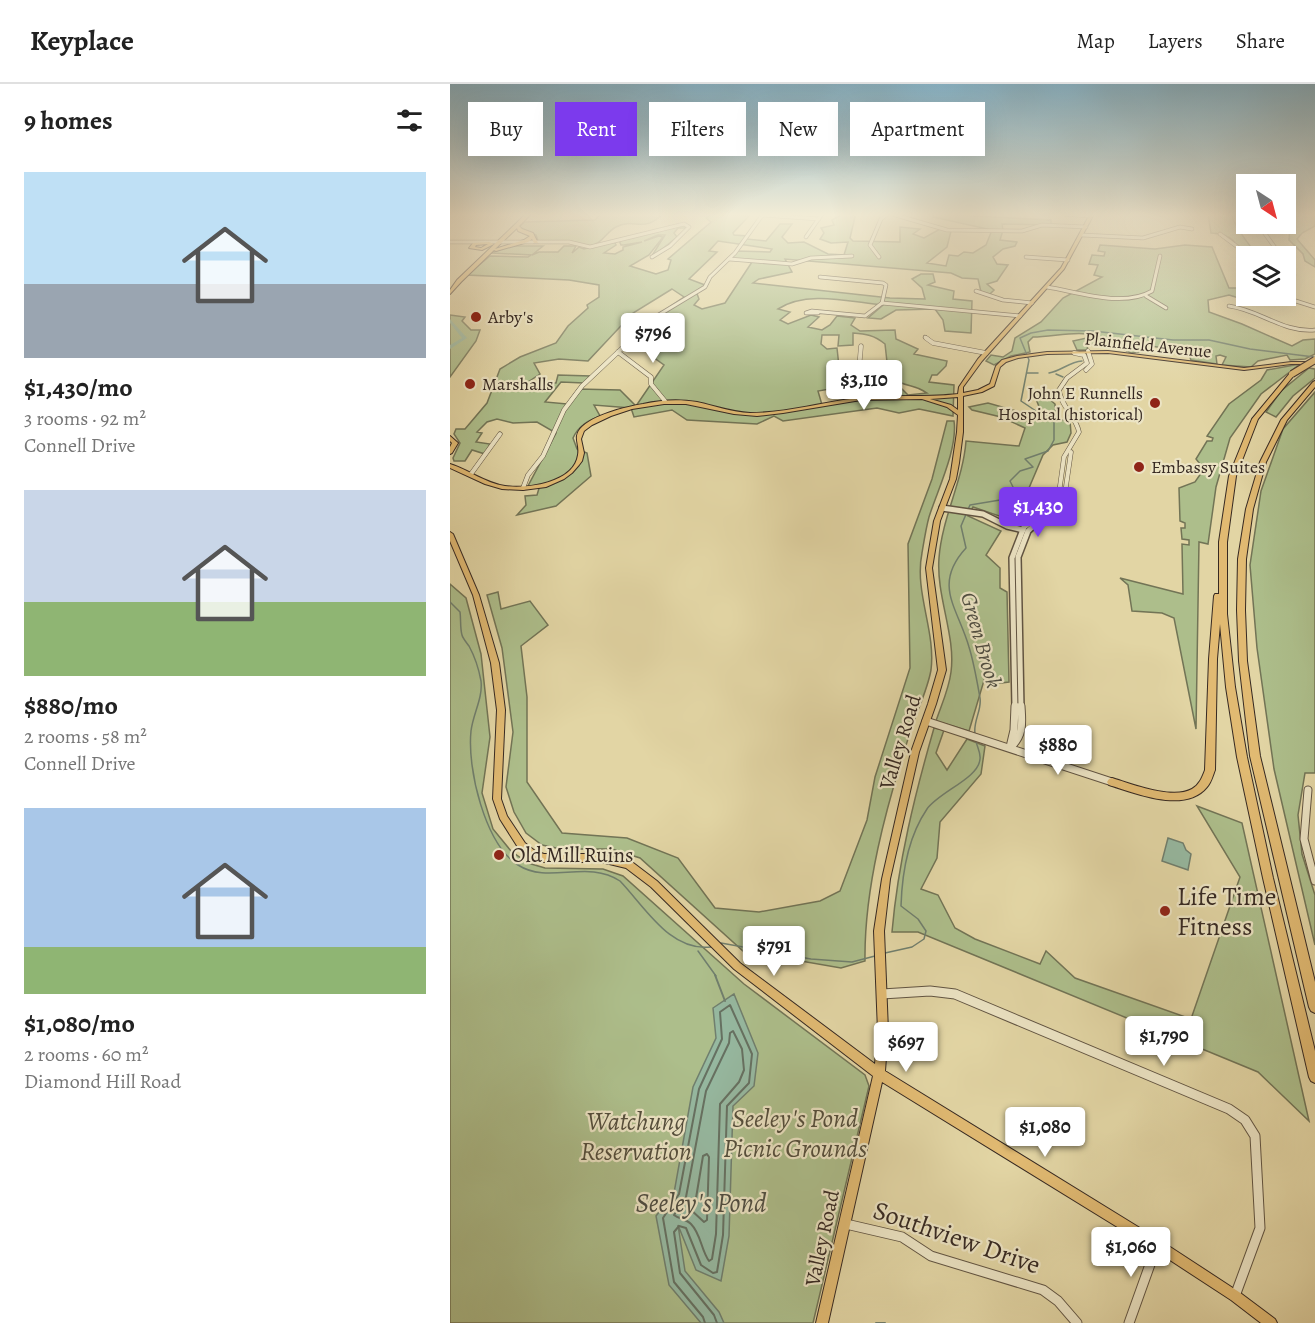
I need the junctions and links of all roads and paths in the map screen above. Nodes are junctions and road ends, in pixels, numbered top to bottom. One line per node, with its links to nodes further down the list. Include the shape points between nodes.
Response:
1 (465, 272): 7 (highway)
2 (471, 272): 10 (highway)
3 (716, 272): 24 (street, via 705,287 652,319)
4 (1059, 272): 8 (main road, Valley Road)
5 (1156, 272): 11 (street, via 1152,291)
6 (820, 277): 13 (street, via 883,283 886,285)
7 (450, 287)
8 (1047, 287): 11 (street, via 1125,298); 14 (main road, Valley Road)
9 (976, 291): 14 (street, via 1003,300)
10 (450, 293)
11 (1146, 296): 17 (street)
12 (1296, 301): 16 (street)
13 (882, 303): 18 (street, via 864,317); 19 (street)
14 (1032, 303): 19 (main road, Valley Road)
15 (1229, 306): 20 (street, via 1248,310 1285,328)
16 (1315, 307)
17 (1166, 308)
18 (818, 313)
19 (1020, 316): 26 (main road, Valley Road)
20 (1315, 330)
21 (925, 337): 26 (street, via 933,343)
22 (861, 346): 33 (street, via 858,380)
23 (1088, 351): 25 (main road, Plainfield Avenue); 27 (main road, Plainfield Avenue, via 1240,369); 40 (street, via 1092,364 1067,382 1064,390 1066,403 1084,430)
24 (618, 352): 34 (street, via 651,377 651,384); 43 (street, via 570,401)
25 (1068, 352): 30 (main road, Plainfield Avenue, via 1027,355 1000,364 994,383); 40 (street, via 1084,355 1088,361 1059,390 1061,402 1079,428 1067,450)
26 (986, 353): 29 (main road, Valley Road)
27 (1315, 361): 47 (highway, bridge, via 1277,387 1261,406 1241,445 1228,503)
28 (1315, 383): 54 (highway, via 1278,428 1262,466 1245,538 1242,603 1246,687 1255,756)
29 (963, 384): 30 (main road); 31 (main road, Valley Road)
30 (986, 389): 31 (main road)
31 (961, 395): 32 (main road); 35 (main road, Valley Road)
32 (914, 396): 33 (main road); 35 (main road, via 949,406)
33 (864, 399): 34 (main road, via 744,416 687,402)
34 (665, 401): 43 (main road, via 634,407 588,424 579,436 582,456 572,470 552,483)
35 (961, 415): 44 (main road, Valley Road, via 953,478)
36 (500, 434): 42 (street)
37 (451, 440): 38 (main road, via 455,444)
38 (450, 452)
39 (450, 461): 41 (main road)
40 (1066, 461): 45 (street, via 1057,506); 49 (street, via 1063,503 1031,528 1018,557 1022,730)
41 (454, 468): 42 (main road)
42 (471, 474): 43 (main road, via 496,485)
43 (523, 488)
44 (942, 508): 45 (street, via 987,515); 48 (main road, Valley Road, via 929,568 942,670)
45 (1023, 530): 49 (street, via 1012,558 1015,714)
46 (450, 534): 55 (main road, via 476,595 495,663 501,710 497,799 511,832 522,846 538,856 601,858 629,865 654,884 748,975)
47 (1222, 586): 50 (highway, via 1214,634 1210,770 1206,783 1195,792 1172,797); 56 (highway, via 1228,673 1240,753)
48 (926, 721): 49 (street); 53 (main road, Valley Road, via 915,752 886,879 879,947)
49 (1011, 747): 50 (street)
50 (1112, 782)
51 (1308, 790): 52 (street, via 1304,839)
52 (1315, 881)
53 (882, 994): 55 (main road, Valley Road); 59 (street, via 955,994 1243,1117 1255,1136 1260,1228)
54 (1315, 1007)
55 (879, 1074): 57 (main road, Valley Road); 58 (main road)
56 (1315, 1077)
57 (846, 1224): 60 (main road, Valley Road); 61 (street, Southview Drive, via 902,1237 932,1256 1043,1290)
58 (1157, 1245): 59 (main road); 62 (street)
59 (1235, 1296): 63 (main road)
60 (822, 1323)
61 (1077, 1323)
62 (1130, 1323)
63 (1271, 1323)

